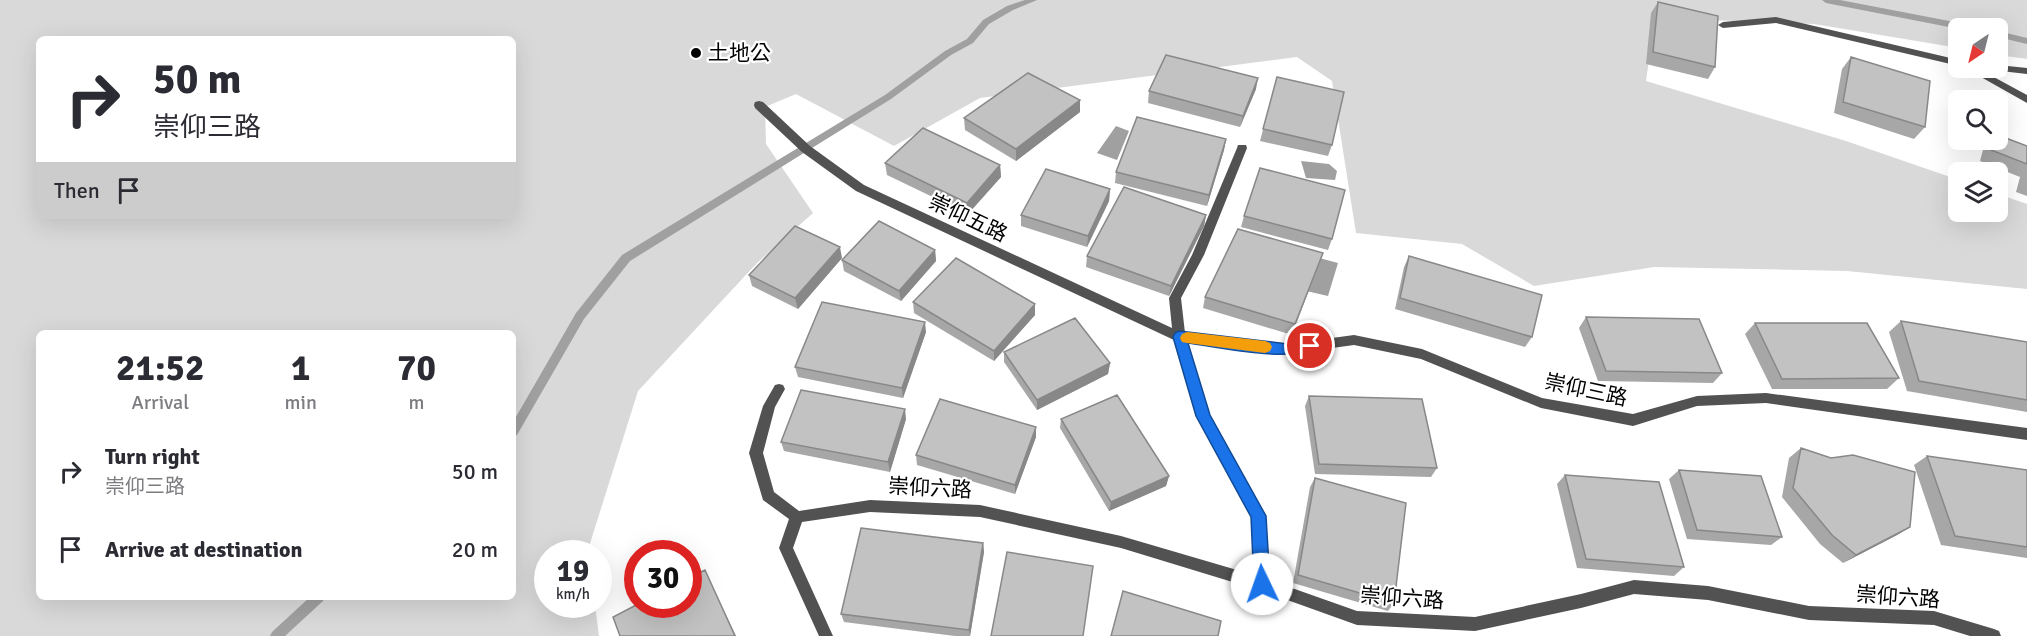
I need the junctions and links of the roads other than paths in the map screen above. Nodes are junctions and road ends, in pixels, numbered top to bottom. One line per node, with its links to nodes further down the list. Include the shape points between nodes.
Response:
1 (1723, 25): 2 (street, via 1776,20)
2 (1948, 60)
3 (2008, 69): 4 (street)
4 (2027, 71)
5 (1988, 78): 6 (street)
6 (2027, 99)
7 (759, 105): 9 (street, 崇仰五路, via 806,149 860,188)
8 (1242, 148): 9 (street, via 1198,255 1175,298)
9 (1179, 337): 11 (street, 崇仰三路, via 1288,350 1354,340 1422,354 1541,403 1633,420 1697,401 1767,398); 13 (street, via 1203,416 1258,516)
10 (779, 389): 12 (street, via 769,406 756,453 768,496)
11 (2027, 434)
12 (797, 517): 13 (street, 崇仰六路, via 870,506 980,511 1121,542); 14 (street, via 786,548)
13 (1262, 584): 15 (street, 崇仰六路, via 1357,618 1475,624 1634,586 1708,593 1809,613 1934,618)
14 (826, 636)
15 (1994, 636)

